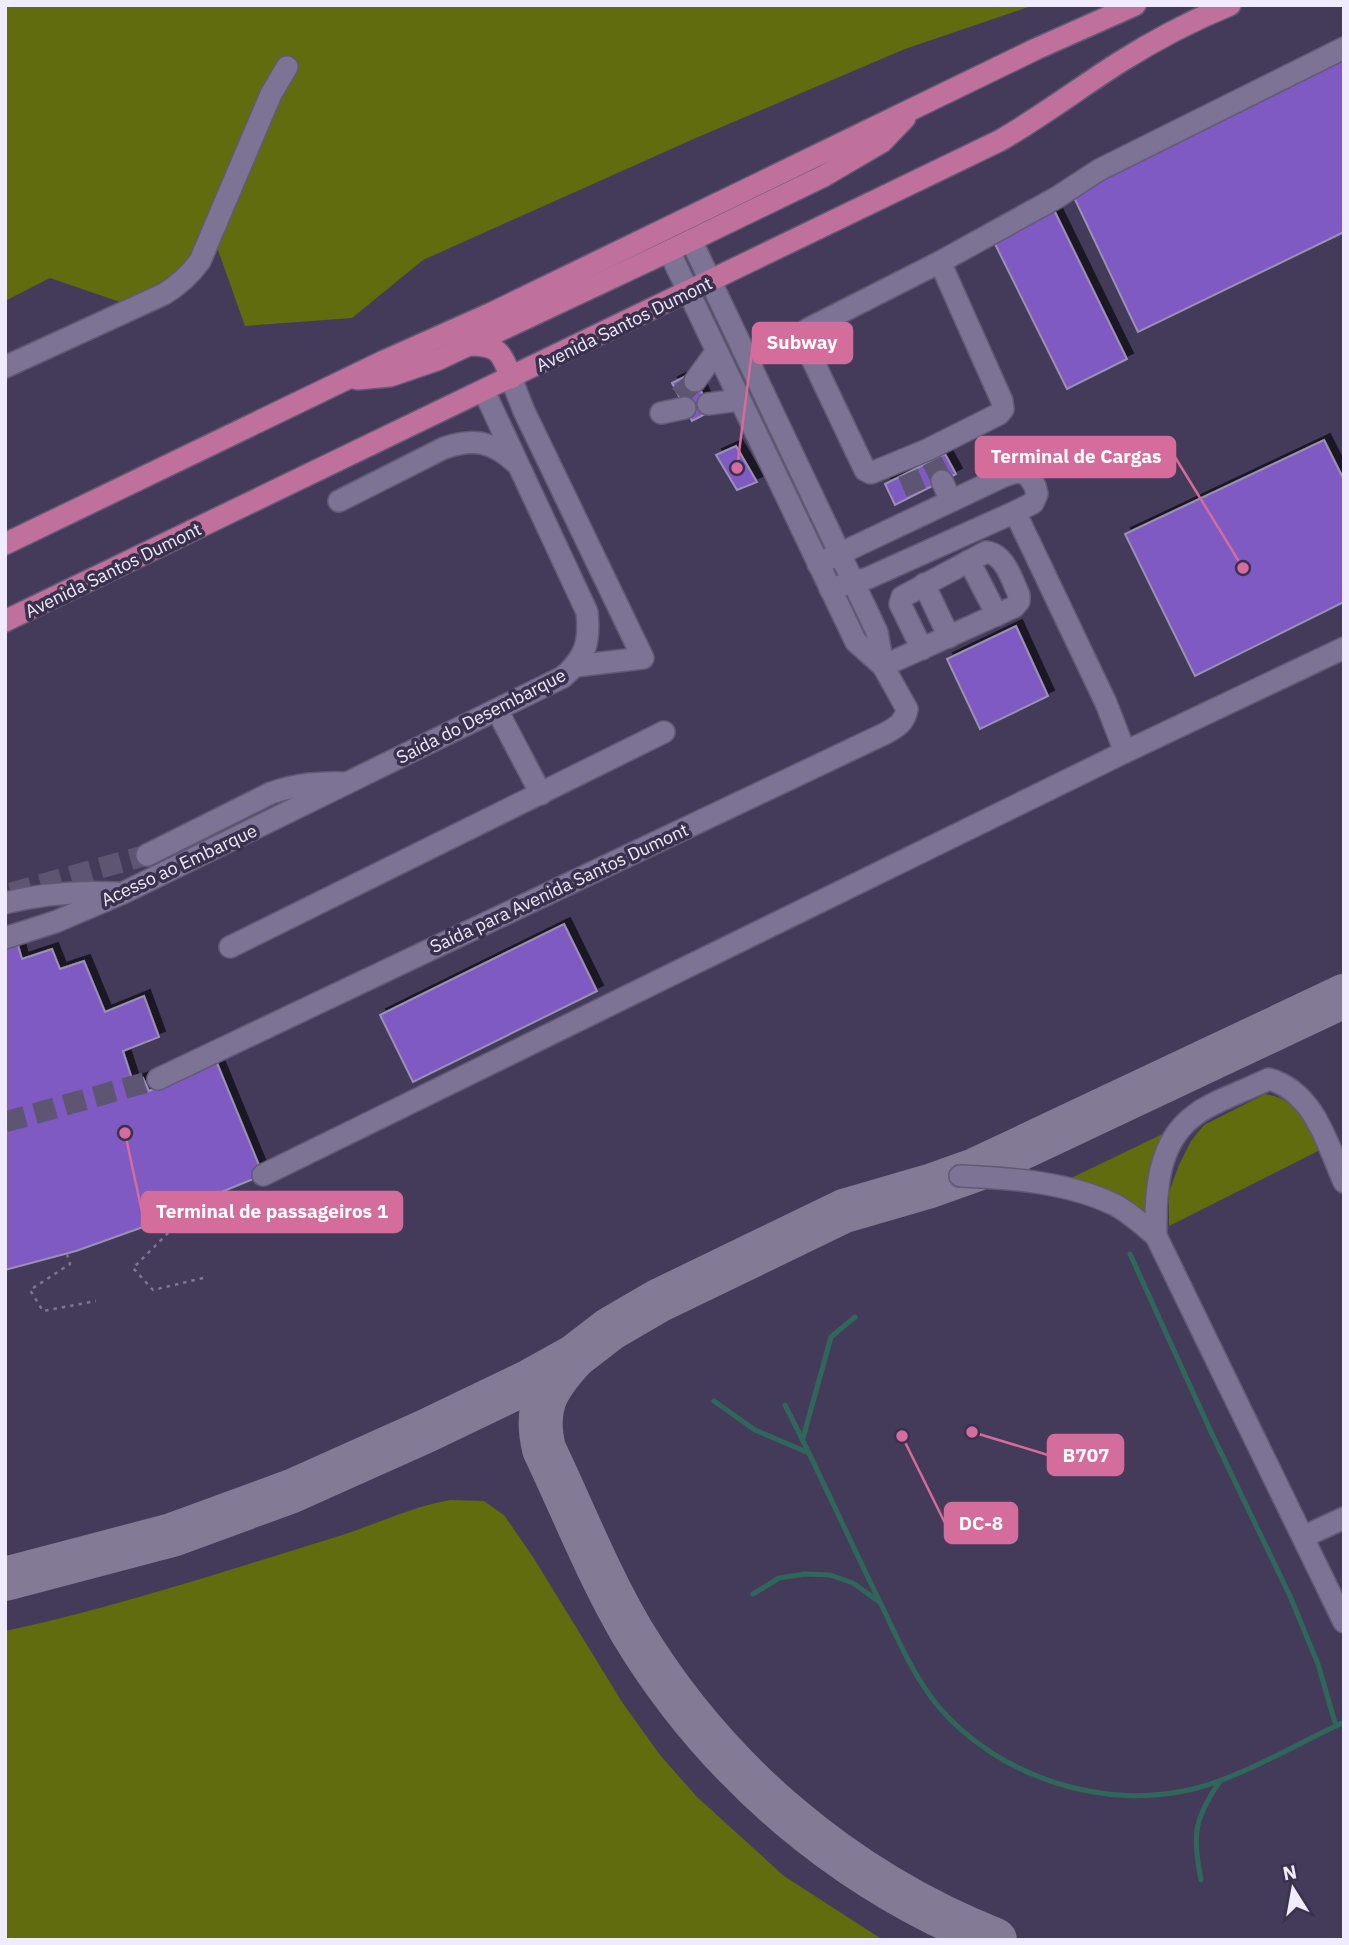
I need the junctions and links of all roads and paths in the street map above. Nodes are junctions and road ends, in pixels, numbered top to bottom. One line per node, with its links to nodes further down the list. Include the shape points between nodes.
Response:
1 (1135, 5): 5 (main road)
2 (1230, 5): 10 (main road, Avenida Santos Dumont, via 1123,60 999,141)
3 (1344, 48): 9 (street, via 1099,170)
4 (287, 67): 14 (street, via 190,275 164,294)
5 (916, 107): 6 (main road, via 882,142 856,158); 8 (main road)
6 (691, 240): 7 (main road); 10 (street)
7 (669, 251): 8 (main road); 11 (street)
8 (640, 252): 12 (main road); 16 (main road)
9 (940, 262): 9 (street, via 804,335 804,344 864,470 871,473 905,467 930,455 1003,409)
10 (710, 282): 11 (main road, Avenida Santos Dumont); 27 (street)
11 (688, 293): 13 (street); 15 (main road, Avenida Santos Dumont)
12 (468, 345): 15 (main road, via 496,349); 16 (main road, via 390,376)
13 (716, 352): 17 (street); 19 (street)
14 (5, 367)
15 (510, 378): 18 (main road, Avenida Santos Dumont); 38 (street, via 643,658)
16 (347, 380): 26 (main road)
17 (695, 381)
18 (484, 391): 21 (street, Saída do Desembarque); 34 (main road, Avenida Santos Dumont)
19 (739, 400): 20 (street); 29 (street)
20 (708, 404)
21 (517, 465): 23 (street, via 501,449 459,443); 38 (street, Saída do Desembarque, via 587,612 589,634)
22 (942, 481): 24 (street)
23 (339, 501)
24 (951, 501): 25 (street, via 1004,476 1027,474 1037,494 1033,503); 27 (street, via 921,503)
25 (1015, 513): 30 (street); 42 (street)
26 (5, 544)
27 (839, 554): 29 (street); 30 (street)
28 (969, 561): 31 (street); 33 (street); 33 (street, via 986,552 1001,559 1019,601)
29 (818, 565): 32 (street)
30 (855, 583): 32 (street); 39 (street, via 877,632)
31 (925, 584): 35 (street); 37 (street, via 902,597 900,604)
32 (830, 589): 39 (street, via 856,642)
33 (997, 615): 35 (street)
34 (5, 621)
35 (949, 637): 37 (street)
36 (1344, 648): 42 (street)
37 (922, 649): 39 (street)
38 (576, 666): 40 (street, Saída do Desembarque)
39 (883, 666): 50 (street, Saída para Avenida Santos Dumont, via 907,709 902,722 886,733)
40 (497, 710): 43 (street, Saída do Desembarque); 44 (street)
41 (664, 732): 44 (street)
42 (1125, 751): 53 (street)
43 (349, 783): 45 (street, Saída do Desembarque, via 312,782 281,789); 46 (street, Acesso ao Embarque)
44 (541, 794): 49 (street)
45 (147, 855)
46 (123, 893): 47 (street, via 46,893); 48 (street, Acesso ao Embarque)
47 (5, 903)
48 (5, 938)
49 (230, 947)
50 (158, 1079)
51 (960, 1175): 56 (street, via 1044,1184 1094,1197 1114,1204)
52 (1344, 1182): 56 (street, via 1316,1119 1298,1093 1269,1079 1195,1114 1178,1131 1157,1181)
53 (262, 1183): 55 (path, via 272,1219)
54 (166, 1219): 58 (path, via 172,1229 133,1268 153,1290)
55 (322, 1219)
56 (1156, 1236): 61 (street)
57 (67, 1254): 59 (path, via 70,1264 30,1290 43,1311)
58 (207, 1277)
59 (96, 1301)
60 (1344, 1518): 61 (street)
61 (1303, 1537): 62 (street)
62 (1344, 1622)

